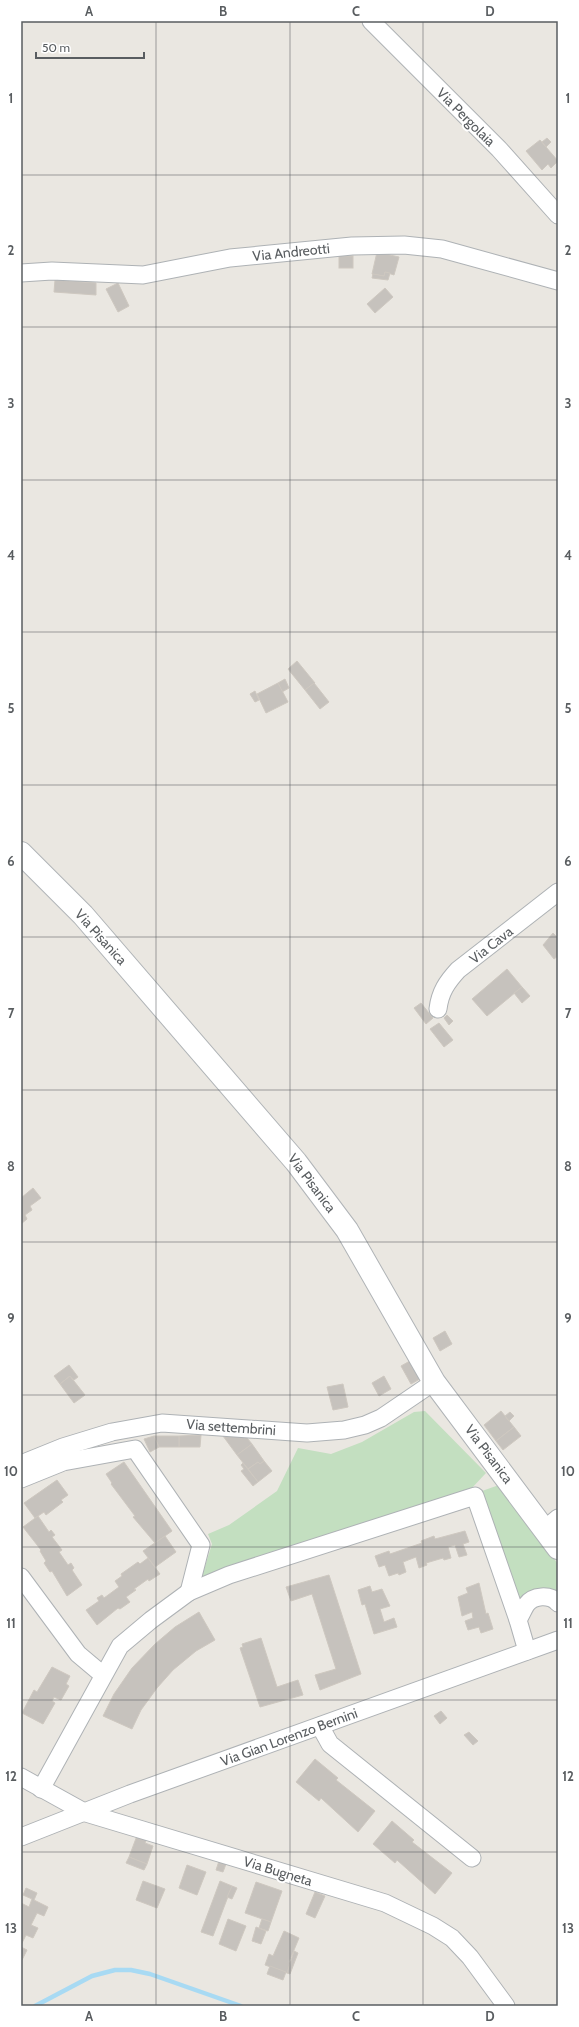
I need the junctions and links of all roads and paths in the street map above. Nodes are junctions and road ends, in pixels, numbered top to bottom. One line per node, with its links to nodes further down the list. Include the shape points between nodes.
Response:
1 (371, 21): 2 (street, Via Pergolaia, via 499,149)
2 (558, 216)
3 (21, 273): 4 (street, Via Andreotti, via 52,271 143,275 230,258 352,246 404,245 442,249)
4 (558, 282)
5 (21, 853): 8 (street, Via Pisanica, via 83,916 296,1162 347,1230)
6 (558, 892): 7 (street, Via Cava, via 458,970 446,984)
7 (438, 1009)
8 (434, 1382): 9 (street, Via settembrini, via 381,1418 344,1430 307,1433 162,1423 112,1432 63,1447); 11 (street, Via Pisanica)
9 (21, 1464)
10 (21, 1480): 14 (street, via 63,1462 134,1449 201,1546)
11 (552, 1523): 12 (street, Via Pisanica)
12 (558, 1548)
13 (21, 1577): 19 (street, via 78,1654)
14 (189, 1592): 16 (street, via 229,1575 475,1496); 19 (street, via 120,1646)
15 (558, 1603): 16 (street, via 549,1596 532,1600 526,1604)
16 (518, 1620): 18 (street)
17 (558, 1640): 18 (street, Via Gian Lorenzo Bernini)
18 (527, 1651): 20 (street, Via Gian Lorenzo Bernini)
19 (103, 1675): 22 (street)
20 (320, 1726): 23 (street, Via Gian Lorenzo Bernini, via 130,1794); 25 (street, via 330,1744)
21 (21, 1777): 22 (street, Via Bugneta)
22 (41, 1789): 23 (street, Via Bugneta)
23 (86, 1813): 24 (street, Via Gian Lorenzo Bernini); 26 (street, Via Bugneta, via 385,1903 452,1938 470,1956)
24 (21, 1837)
25 (472, 1858)
26 (506, 2006)

